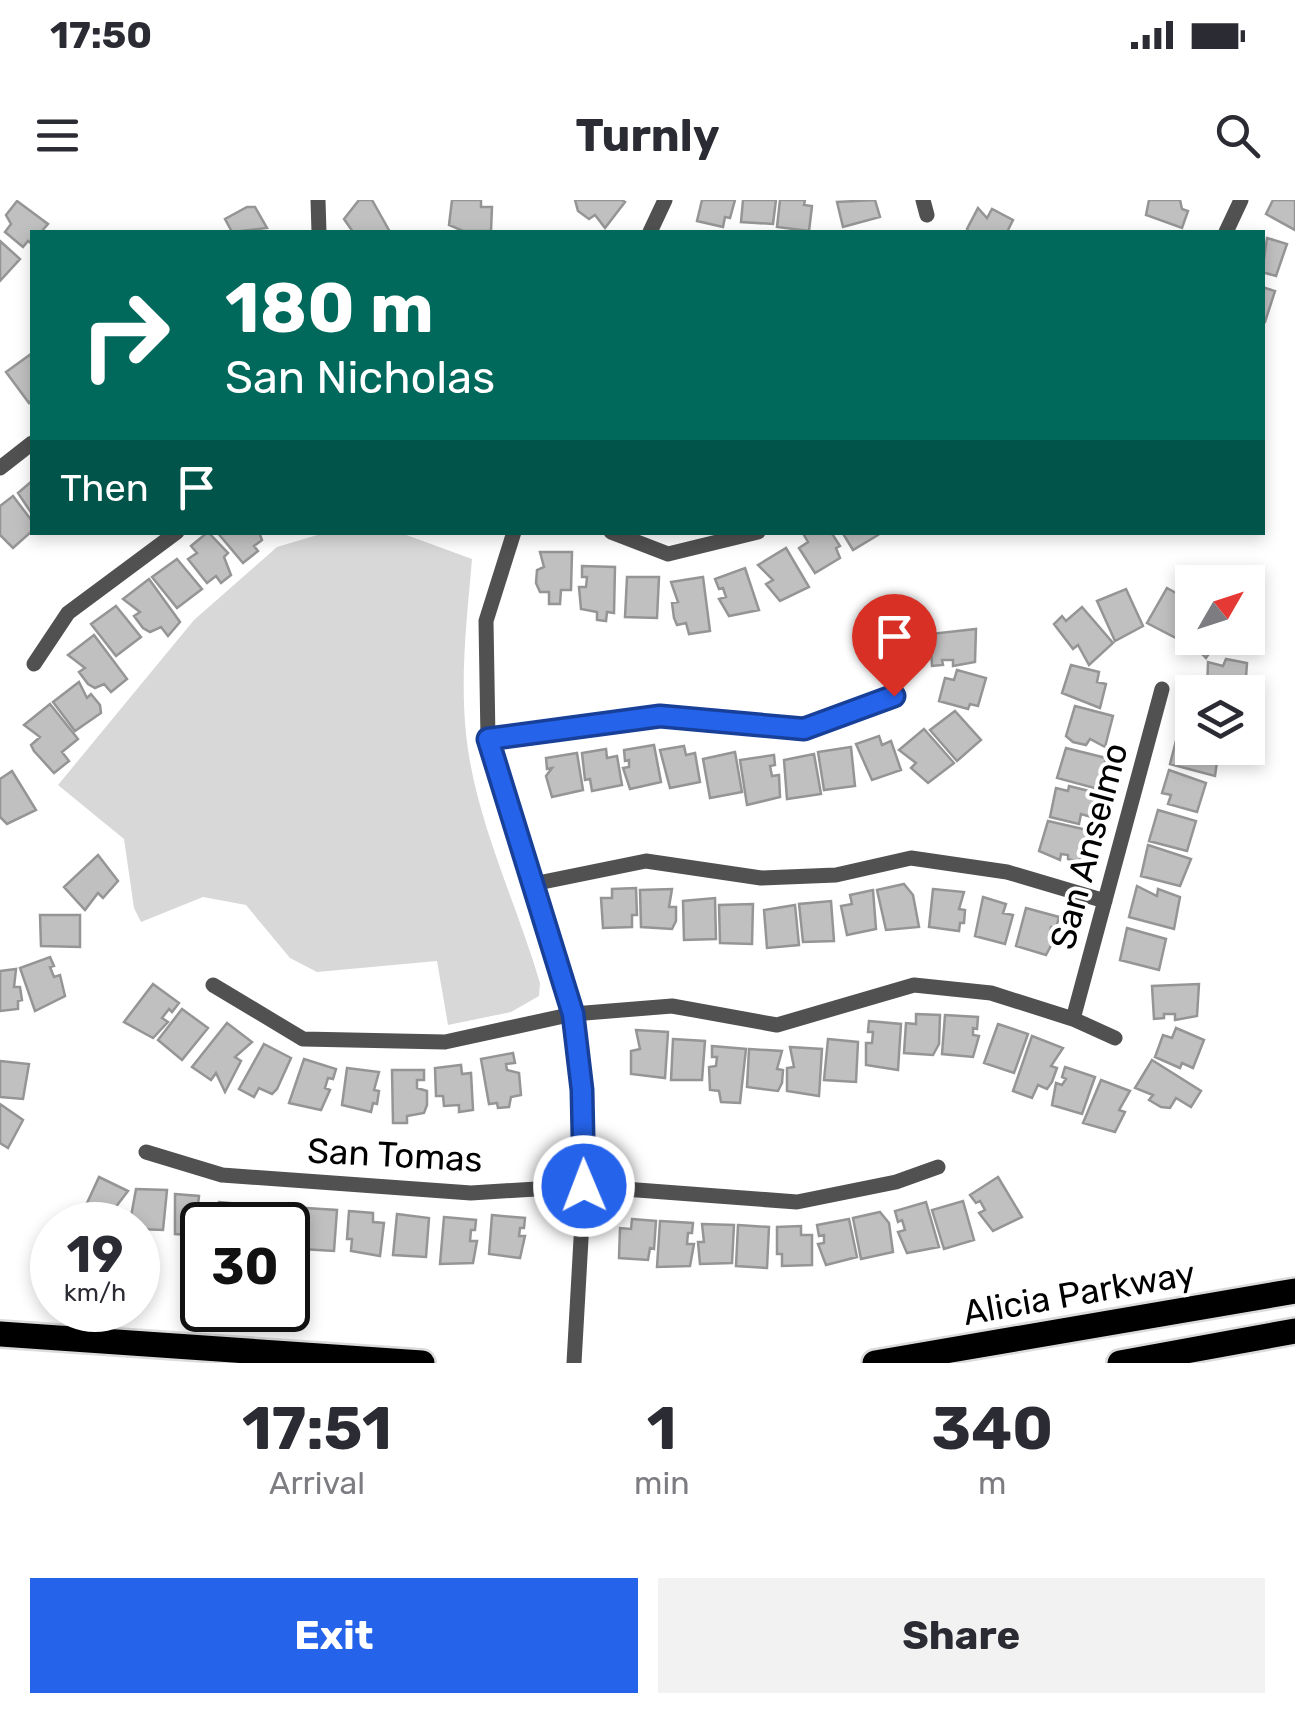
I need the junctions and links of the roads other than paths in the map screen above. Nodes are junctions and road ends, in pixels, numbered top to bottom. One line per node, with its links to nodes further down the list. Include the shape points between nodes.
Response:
1 (318, 200): 4 (street)
2 (665, 200): 5 (street)
3 (1241, 200): 6 (street)
4 (319, 230)
5 (651, 230)
6 (1227, 230)
7 (30, 445): 8 (street)
8 (0, 468)
9 (172, 535): 13 (street, via 68,613)
10 (513, 535): 16 (street, via 486,621)
11 (619, 535): 12 (street, via 668,554)
12 (746, 535)
13 (34, 664)
14 (1162, 689): 18 (street, San Anselmo)
15 (894, 696): 16 (street, via 804,729 660,716)
16 (488, 739): 17 (street)
17 (533, 884): 18 (street, via 646,861 761,878 836,875 911,858 1006,872); 20 (street)
18 (1106, 900): 21 (street, San Anselmo)
19 (214, 985): 20 (street, via 303,1039 445,1042)
20 (573, 1014): 21 (street, via 672,1006 777,1025 914,985 991,993); 25 (street)
21 (1072, 1019): 22 (street)
22 (1116, 1038)
23 (146, 1152): 25 (street, San Tomas, via 242,1176 471,1192)
24 (938, 1167): 25 (street, San Tomas, via 797,1202)
25 (584, 1186): 30 (street)
26 (1295, 1292): 31 (main road, Alicia Parkway)
27 (1295, 1332): 32 (main road)
28 (0, 1334): 29 (main road)
29 (422, 1363)
30 (574, 1363)
31 (875, 1363)
32 (1120, 1363)

